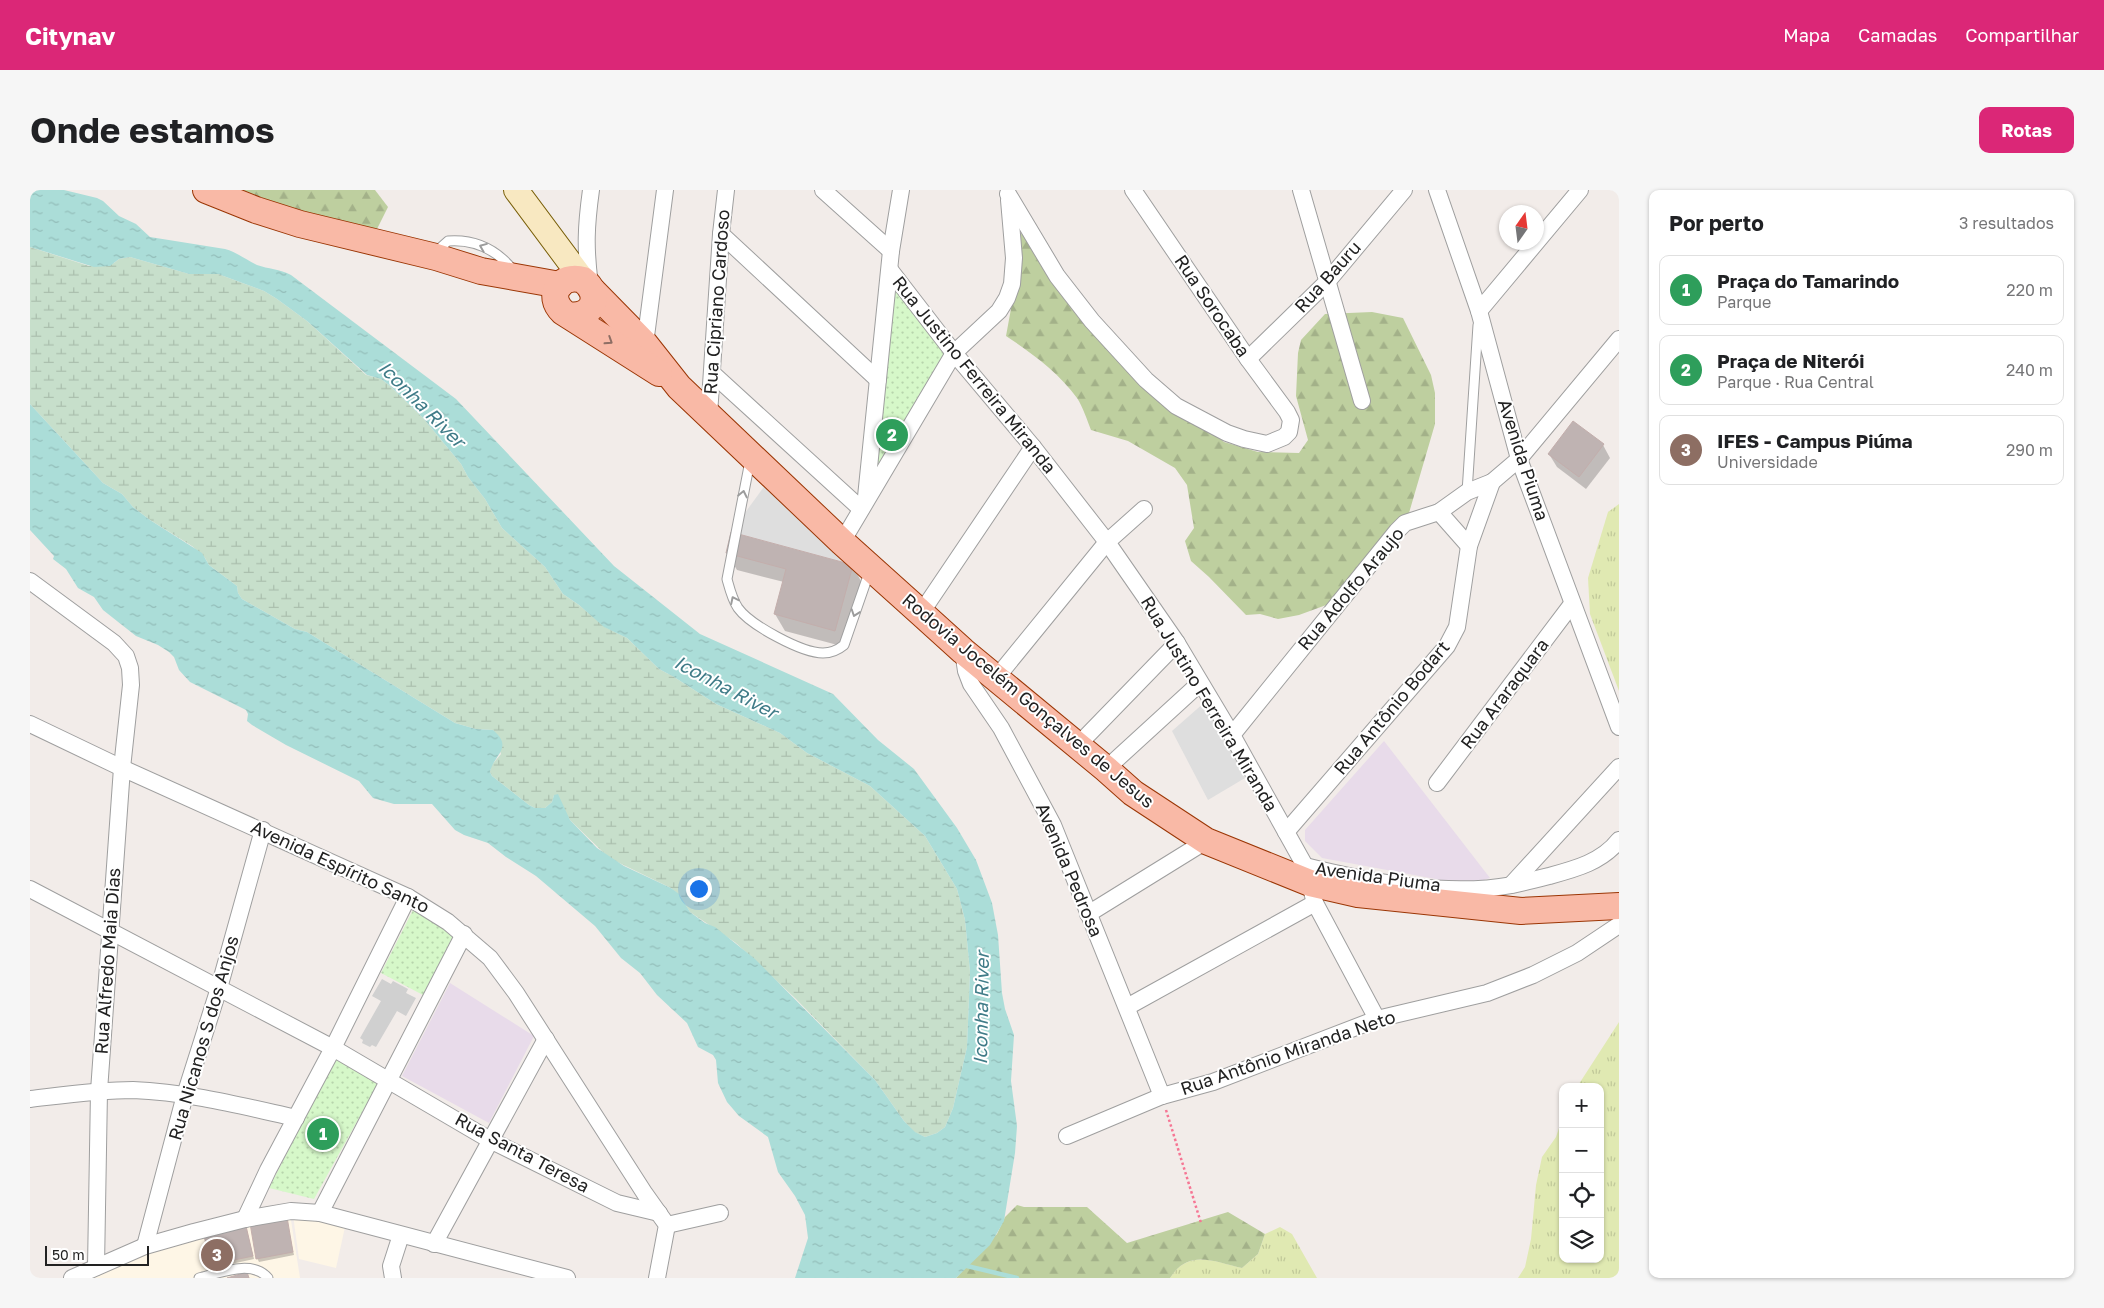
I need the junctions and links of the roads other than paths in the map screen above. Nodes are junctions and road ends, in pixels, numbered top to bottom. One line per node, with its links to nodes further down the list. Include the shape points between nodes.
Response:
1 (206, 190): 16 (main road, Rodovia Jocelém Gonçalves de Jesus, via 300,224)
2 (516, 190): 21 (main road, via 556,244)
3 (591, 190): 21 (street, via 586,253)
4 (665, 190): 25 (street)
5 (726, 190): 14 (street, Rua Cipriano Cardoso)
6 (823, 190): 15 (street)
7 (900, 190): 15 (street)
8 (1133, 190): 27 (street, Rua Sorocaba)
9 (1301, 190): 20 (street)
10 (1404, 190): 20 (street, Rua Bauru)
11 (1437, 190): 22 (street, Avenida Piuma)
12 (1580, 190): 22 (street)
13 (1008, 192): 26 (street, via 1014,258 1012,284 999,311); 27 (street, Rua Sorocaba, via 1057,276 1092,321 1146,380 1176,406 1227,433 1267,444 1284,437 1291,420)
14 (721, 234): 28 (street, Rua Cipriano Cardoso); 29 (street)
15 (892, 251): 17 (street)
16 (436, 257): 18 (main road, Rodovia Jocelém Gonçalves de Jesus); 19 (lane, one-way to 16, via 493,251 472,242 448,241)
17 (890, 270): 26 (street, Rua Justino Ferreira Miranda); 29 (street)
18 (481, 271): 19 (main road, Rodovia Jocelém Gonçalves de Jesus); 23 (main road, Rodovia Jocelém Gonçalves de Jesus)
19 (520, 278): 21 (main road, Rodovia Jocelém Gonçalves de Jesus)
20 (1327, 282): 27 (street, Rua Bauru); 31 (street)
21 (578, 284): 23 (main road, via 555,297); 23 (main road, via 594,302 581,315); 25 (main road, Rodovia Jocelém Gonçalves de Jesus)
22 (1479, 311): 35 (street, Avenida Piuma); 37 (lane)
23 (565, 314): 30 (main road, Rodovia Jocelém Gonçalves de Jesus, one-way to 30)
24 (1619, 339): 35 (street, Rua Adolfo Araujo)
25 (645, 344): 30 (main road, Rodovia Jocelém Gonçalves de Jesus)
26 (954, 353): 33 (street, Rua Justino Ferreira Miranda); 38 (street)
27 (1248, 360)
28 (713, 374): 32 (street, Rua Cipriano Cardoso); 38 (street)
29 (878, 380): 38 (street)
30 (679, 386): 32 (main road, Rodovia Jocelém Gonçalves de Jesus)
31 (1362, 401)
32 (709, 415): 34 (main road, Rodovia Jocelém Gonçalves de Jesus)
33 (1033, 447): 42 (street, Rua Justino Ferreira Miranda); 47 (street)
34 (752, 455): 41 (main road, Rodovia Jocelém Gonçalves de Jesus); 44 (lane, one-way to 34, via 844,645 839,649 823,653 811,650 752,623 738,609 727,579)
35 (1519, 458): 36 (street, Rua Adolfo Araujo); 46 (street, Avenida Piuma)
36 (1492, 482): 37 (street, Rua Adolfo Araujo); 43 (street, Rua Antônio Bodart)
37 (1467, 492): 40 (street, Rua Adolfo Araujo)
38 (863, 506): 41 (street)
39 (1144, 509): 42 (street)
40 (1439, 512): 43 (street); 54 (street, Rua Adolfo Araujo, via 1405,523 1397,531)
41 (842, 542): 44 (main road, Rodovia Jocelém Gonçalves de Jesus)
42 (1107, 542): 48 (street, Rua Justino Ferreira Miranda); 50 (street)
43 (1468, 546): 61 (street, Rua Antônio Bodart, via 1457,627 1447,646)
44 (871, 567): 47 (main road, Rodovia Jocelém Gonçalves de Jesus)
45 (30, 581): 57 (street, Rua Alfredo Maia Dias, via 114,642 126,656 131,685)
46 (1572, 604): 53 (street, Avenida Piuma); 59 (street, Rua Araraquara)
47 (921, 613): 49 (main road, Rodovia Jocelém Gonçalves de Jesus)
48 (1177, 643): 51 (street, Rua Justino Ferreira Miranda); 55 (street)
49 (963, 651): 50 (main road, Rodovia Jocelém Gonçalves de Jesus); 69 (street, Avenida Pedrosa, via 971,684 1002,728 1054,825)
50 (997, 678): 55 (main road, Rodovia Jocelém Gonçalves de Jesus)
51 (1200, 683): 54 (street, Rua Justino Ferreira Miranda); 58 (street)
52 (30, 724): 57 (street, Avenida Espírito Santo)
53 (1619, 727)
54 (1232, 735): 61 (street, Rua Justino Ferreira Miranda)
55 (1077, 746): 58 (main road, Rodovia Jocelém Gonçalves de Jesus)
56 (1619, 767): 65 (street)
57 (122, 768): 60 (street, Avenida Espírito Santo); 71 (street, Rua Alfredo Maia Dias)
58 (1106, 769): 63 (main road, Rodovia Jocelém Gonçalves de Jesus, via 1133,794)
59 (1437, 783)
60 (263, 830): 67 (street, Avenida Espírito Santo); 73 (street, Rua Nicanos S dos Anjos)
61 (1286, 832): 64 (street, Rua Justino Ferreira Miranda)
62 (1619, 840): 65 (street, Avenida Piuma, via 1596,861)
63 (1206, 841): 64 (main road, Rodovia Jocelém Gonçalves de Jesus); 69 (street)
64 (1310, 884): 65 (street, Avenida Piuma, via 1336,874 1416,887); 68 (main road, Rodovia Jocelém Gonçalves de Jesus, via 1358,894 1521,911); 74 (street); 75 (street, Rua Justino Ferreira Miranda)
65 (1512, 885)
66 (30, 889): 71 (street, Rua Santa Teresa)
67 (408, 897): 72 (street, Avenida Espírito Santo); 77 (street)
68 (1619, 906)
69 (1088, 914): 74 (street, Avenida Pedrosa)
70 (1619, 926): 75 (street, Rua Antônio Miranda Neto, via 1577,953 1487,993)
71 (110, 931): 73 (street, Rua Santa Teresa); 79 (street, Rua Alfredo Maia Dias)
72 (464, 934): 76 (street, Avenida Espírito Santo, via 490,958); 78 (street)
73 (219, 988): 77 (street, Rua Santa Teresa); 80 (street, Rua Nicanos S dos Anjos)
74 (1127, 1008): 81 (street, Avenida Pedrosa)
75 (1377, 1019): 81 (street, Rua Antônio Miranda Neto, via 1213,1082)
76 (546, 1040): 85 (street); 89 (street, Avenida Espírito Santo)
77 (333, 1048): 78 (street, Rua Santa Teresa); 83 (street)
78 (390, 1081): 85 (street, Rua Santa Teresa); 86 (street)
79 (99, 1091): 80 (street, via 132,1090); 82 (street); 93 (street, Rua Alfredo Maia Dias)
80 (185, 1095): 83 (street); 92 (street, Rua Nicanos S dos Anjos)
81 (1162, 1096): 84 (street, Rua Antônio Miranda Neto)
82 (30, 1099)
83 (296, 1118): 88 (street)
84 (1067, 1136)
85 (490, 1140): 89 (street, Rua Santa Teresa, via 617,1203); 91 (street)
86 (320, 1213): 88 (street, via 291,1211); 90 (street)
87 (720, 1213): 89 (street)
88 (245, 1219): 92 (street)
89 (663, 1219): 99 (street)
90 (401, 1235): 91 (street); 97 (street, via 391,1266)
91 (434, 1244): 98 (street)
92 (145, 1246): 93 (street)
93 (96, 1267): 94 (street)
94 (72, 1278)
95 (200, 1278): 96 (lane, via 253,1268)
96 (268, 1278)
97 (393, 1278)
98 (567, 1278)
99 (657, 1278)

